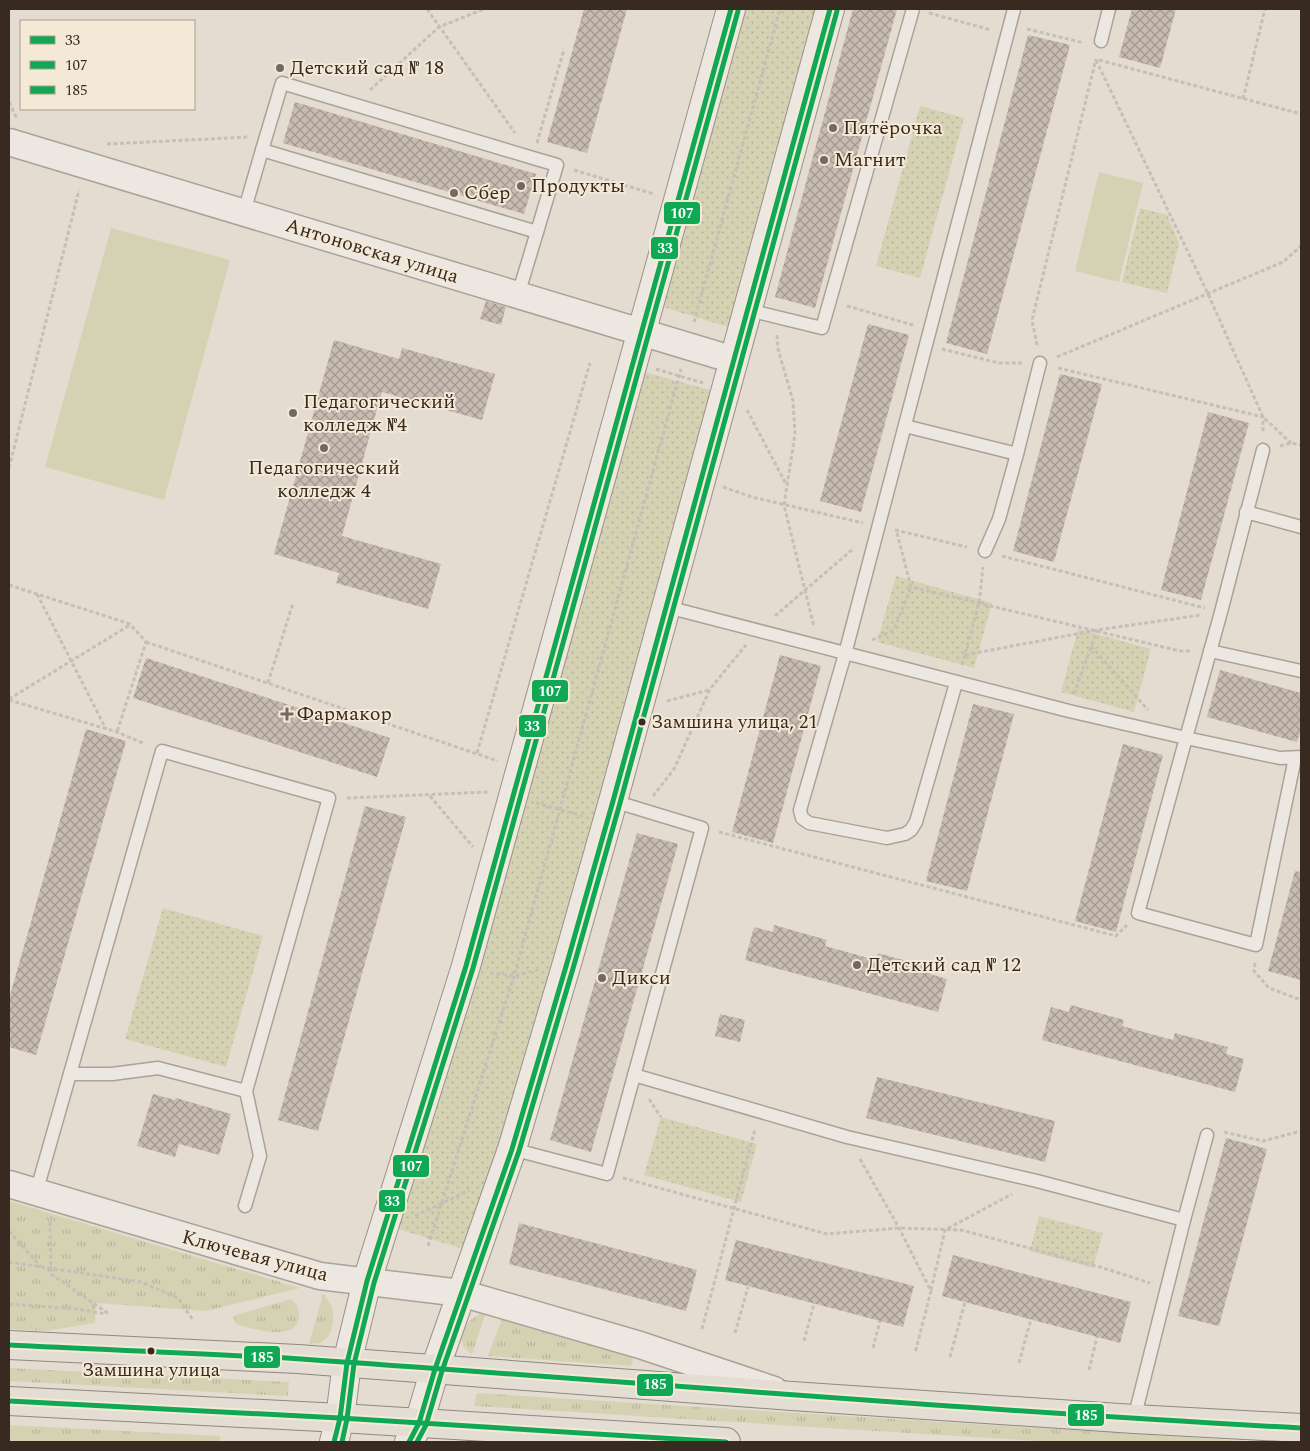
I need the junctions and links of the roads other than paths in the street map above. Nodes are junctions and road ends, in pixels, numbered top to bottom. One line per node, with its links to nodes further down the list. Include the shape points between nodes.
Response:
1 (731, 9): 13 (street)
2 (830, 9): 12 (street)
3 (913, 9): 12 (lane, via 822,328)
4 (1014, 9): 16 (lane)
5 (1109, 9): 6 (lane)
6 (1101, 41)
7 (9, 142): 9 (street, Антоновская улица, via 93,155)
8 (262, 150): 9 (lane); 10 (lane); 10 (lane, via 282,84 353,104 557,165)
9 (244, 212): 11 (street, Антоновская улица)
10 (537, 232): 11 (lane)
11 (518, 295): 13 (street, Антоновская улица)
12 (748, 310): 14 (street)
13 (642, 332): 14 (street, Антоновская улица); 39 (street, via 466,966)
14 (734, 360): 22 (street)
15 (1040, 363): 18 (lane)
16 (905, 426): 18 (lane); 24 (lane)
17 (1263, 450): 19 (lane)
18 (1017, 454): 21 (lane, via 999,519)
19 (1246, 512): 20 (lane); 23 (lane)
20 (1301, 527)
21 (985, 551)
22 (666, 607): 24 (lane); 29 (street)
23 (1210, 651): 25 (lane); 27 (lane)
24 (845, 654): 26 (lane); 26 (lane, via 800,810 802,818 810,823 887,838 911,830)
25 (1301, 671)
26 (956, 683): 27 (lane)
27 (1186, 738): 28 (lane, via 1280,758); 28 (lane, via 1138,913 1256,945)
28 (1298, 758)
29 (613, 801): 31 (lane, via 702,828); 34 (street)
30 (70, 1074): 32 (lane, via 112,1074 158,1068); 32 (lane, via 162,751 329,798); 36 (lane)
31 (634, 1074): 34 (lane, via 608,1174); 38 (lane, via 847,1137 1037,1181)
32 (246, 1091): 37 (lane, via 260,1156)
33 (1207, 1135): 38 (lane)
34 (512, 1149): 40 (street)
35 (9, 1184): 36 (street, Ключевая улица)
36 (43, 1195): 39 (street, Ключевая улица, via 311,1274)
37 (245, 1206)
38 (1184, 1220): 46 (lane)
39 (367, 1281): 40 (street, Ключевая улица); 42 (street)
40 (461, 1293): 43 (street); 44 (street, Ключевая улица, via 640,1345)
41 (9, 1345): 42 (main road)
42 (347, 1362): 43 (main road); 48 (street)
43 (436, 1369): 44 (main road); 49 (street)
44 (792, 1396): 46 (main road)
45 (9, 1401): 48 (main road)
46 (1134, 1419): 47 (main road)
47 (1301, 1428)
48 (337, 1430): 49 (main road)
49 (414, 1433): 50 (main road)
50 (726, 1442)

